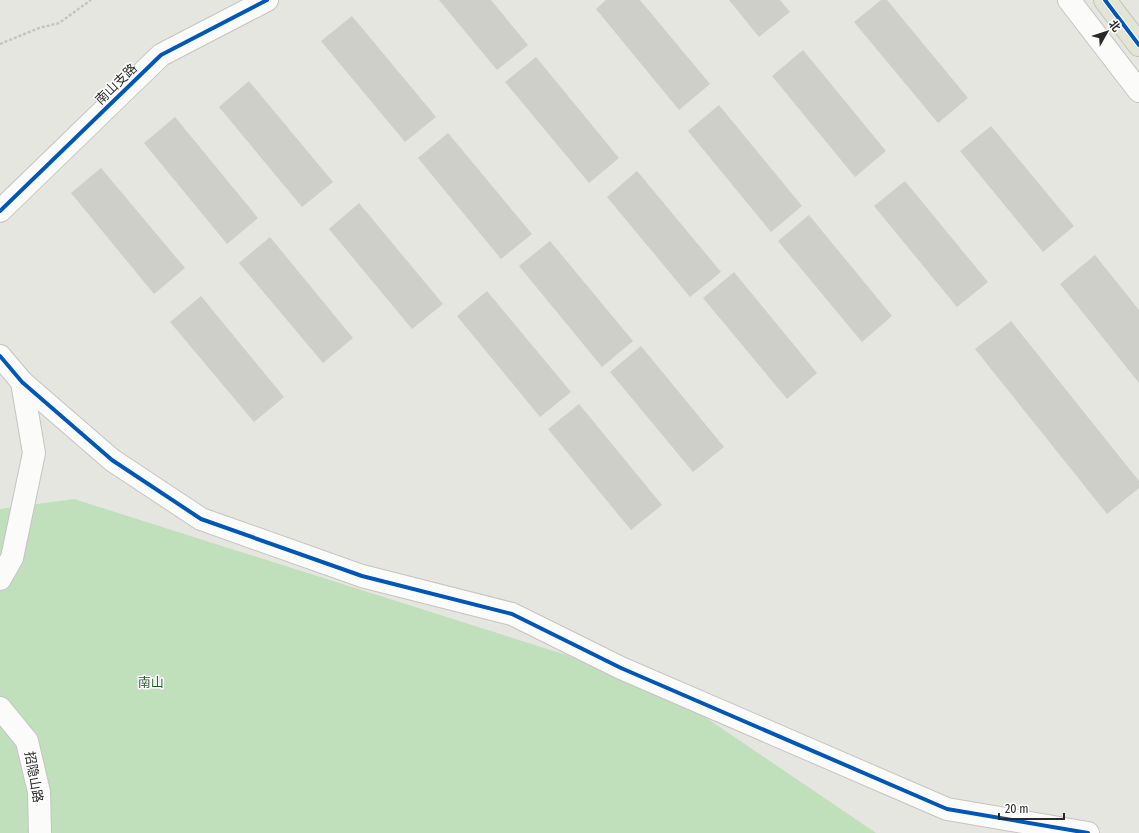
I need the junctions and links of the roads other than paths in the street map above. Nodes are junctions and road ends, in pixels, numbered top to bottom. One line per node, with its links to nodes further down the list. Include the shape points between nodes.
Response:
1 (268, 0): 6 (street, 南山支路, via 161,55)
2 (1070, 0): 5 (street)
3 (1105, 0): 4 (main road)
4 (1139, 45)
5 (1139, 91)
6 (0, 211)
7 (0, 356): 8 (street)
8 (22, 382): 9 (street, via 34,453 12,558); 12 (street, via 112,460 202,519 362,576 512,614 621,668 947,809)
9 (0, 579)
10 (0, 708): 11 (street, 招隐山路, via 27,741 40,792)
11 (40, 833)
12 (1088, 833)

